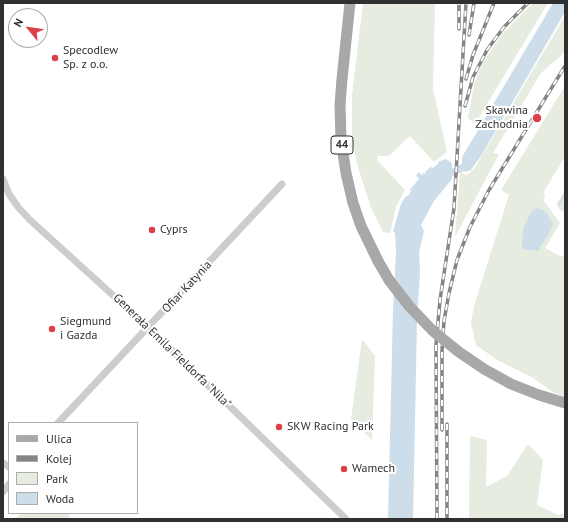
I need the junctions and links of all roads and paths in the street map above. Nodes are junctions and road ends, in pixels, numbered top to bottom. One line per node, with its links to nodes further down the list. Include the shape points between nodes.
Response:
1 (350, 3): 5 (main road, 44, bridge, via 341,92 342,148 353,203 378,261 399,293 418,315 459,352 511,384)
2 (3, 179): 4 (street, Generała Emila Fieldorfa "Nila", via 18,207)
3 (282, 184): 4 (street, Ofiar Katynia)
4 (149, 328): 6 (street, Ofiar Katynia); 7 (street, Generała Emila Fieldorfa "Nila")
5 (565, 403)
6 (59, 422)
7 (346, 519)

